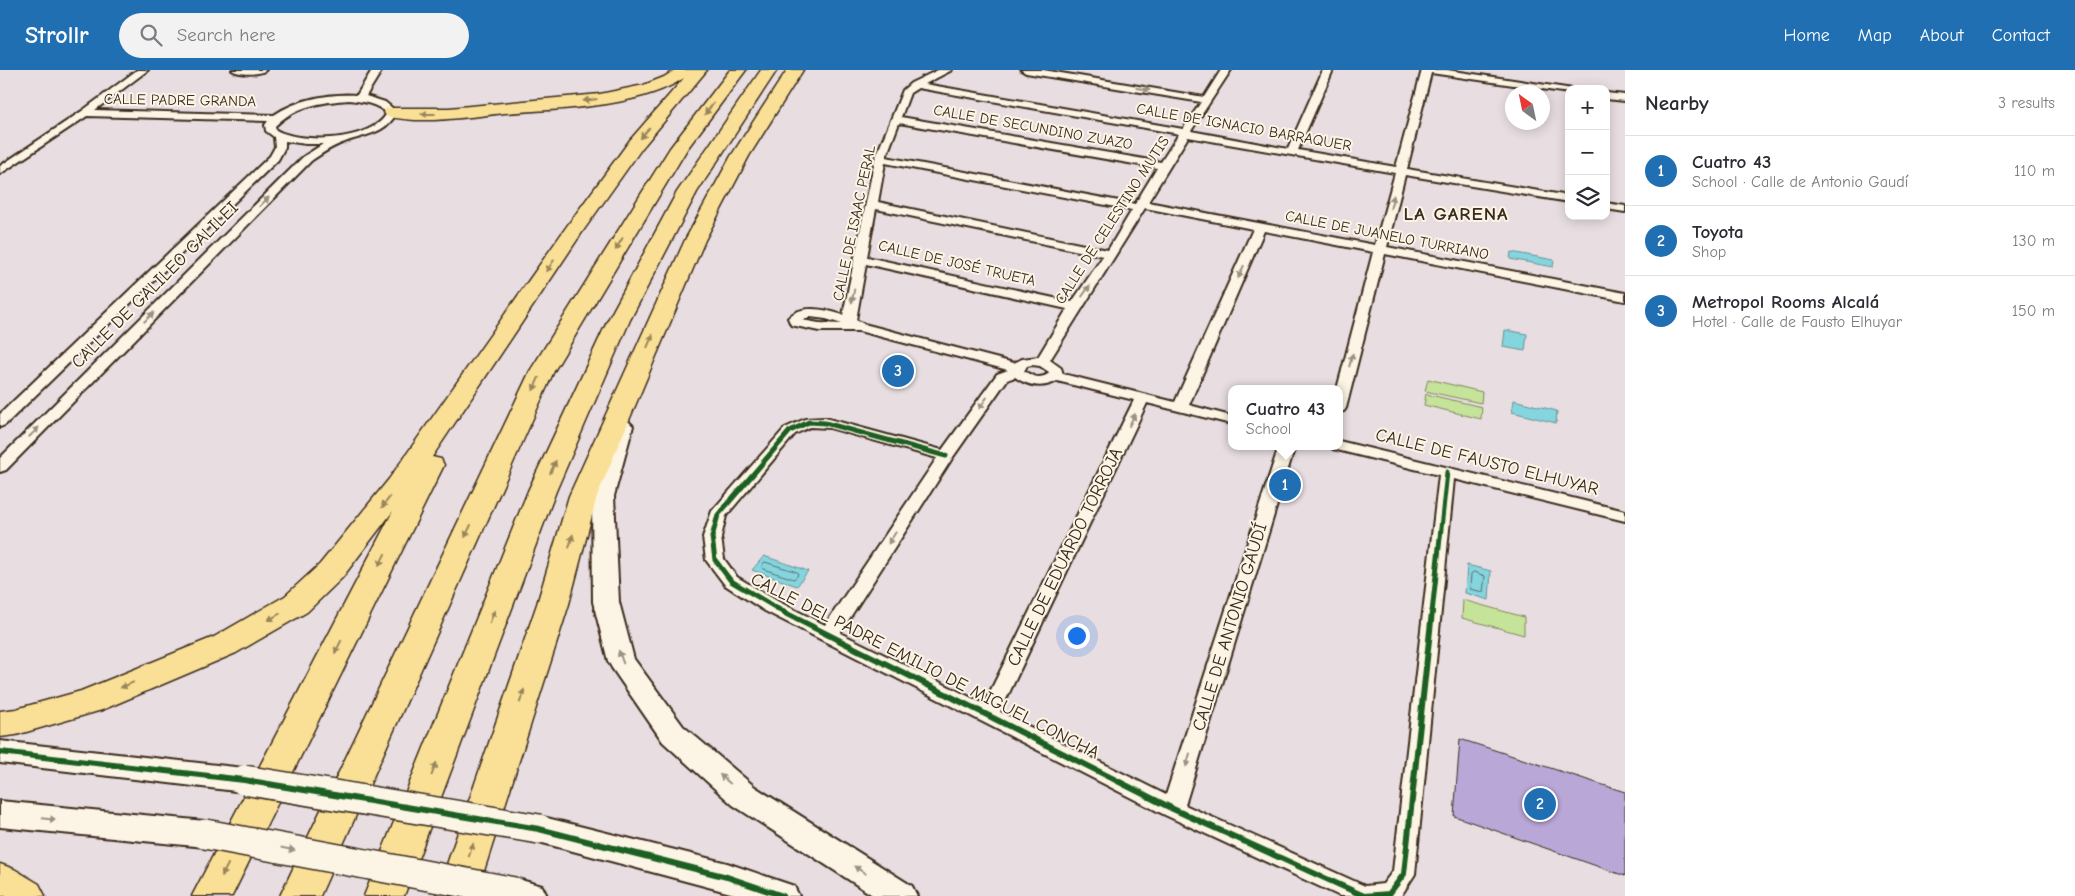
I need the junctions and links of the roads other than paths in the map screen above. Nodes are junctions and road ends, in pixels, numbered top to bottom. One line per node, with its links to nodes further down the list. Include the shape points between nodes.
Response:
1 (144, 70): 23 (street)
2 (237, 70): 3 (street)
3 (261, 70)
4 (377, 70): 19 (street)
5 (685, 70): 22 (highway, one-way to 22, via 658,86 606,98 434,114)
6 (699, 70): 46 (highway, one-way to 46, via 636,144)
7 (738, 70): 73 (highway, one-way to 73, via 679,148 542,371)
8 (769, 70): 45 (highway, via 687,192)
9 (790, 70): 45 (highway, via 745,122 703,189 663,267)
10 (795, 70): 50 (highway, one-way to 10, via 700,232 753,134)
11 (947, 70): 16 (street)
12 (1026, 70): 21 (street, one-way to 21)
13 (1223, 70): 21 (street, CALLE DE CELESTINO MUTIS)
14 (1328, 70): 29 (street)
15 (1428, 70): 17 (street); 33 (street)
16 (914, 85): 25 (street, CALLE DE ISAAC PERAL, via 906,92); 26 (street, CALLE DE IGNACIO BARRAQUER)
17 (1565, 89)
18 (1610, 96): 20 (street)
19 (360, 98): 22 (street, via 387,105); 24 (street, via 302,104)
20 (1625, 98)
21 (1207, 100): 26 (street, CALLE DE CELESTINO MUTIS)
22 (392, 112): 28 (street, via 389,120 379,127)
23 (85, 113): 24 (street, CALLE PADRE GRANDA); 32 (street)
24 (274, 118): 27 (street, via 271,131)
25 (896, 119): 30 (street, CALLE DE ISAAC PERAL); 31 (street, CALLE DE SECUNDINO ZUAZO)
26 (1187, 133): 29 (street, CALLE DE IGNACIO BARRAQUER); 31 (street, CALLE DE CELESTINO MUTIS)
27 (279, 137): 28 (street, via 306,142); 55 (street, CALLE DE GALILEO GALILEI, via 280,147 274,158)
28 (342, 139): 59 (street, CALLE DE GALILEO GALILEI, one-way to 28, via 307,159)
29 (1292, 152): 33 (street, CALLE DE IGNACIO BARRAQUER)
30 (880, 159): 35 (street, CALLE DE ISAAC PERAL); 36 (street, CALLE DE JUANELO TURRIANO)
31 (1164, 166): 36 (street, CALLE DE CELESTINO MUTIS)
32 (0, 170)
33 (1400, 170): 34 (street, CALLE DE IGNACIO BARRAQUER); 40 (street, one-way to 33)
34 (1565, 198)
35 (871, 204): 41 (street); 42 (street, CALLE DE ISAAC PERAL)
36 (1140, 206): 39 (street, CALLE DE JUANELO TURRIANO); 41 (street, CALLE DE CELESTINO MUTIS)
37 (1610, 207): 38 (street)
38 (1625, 209)
39 (1260, 227): 40 (street, CALLE DE JUANELO TURRIANO); 53 (street, one-way to 53)
40 (1380, 250): 43 (street, CALLE DE JUANELO TURRIANO); 51 (street, one-way to 40)
41 (1112, 254): 44 (street, CALLE DE CELESTINO MUTIS, one-way to 41)
42 (860, 259): 44 (street, CALLE DE JOSÉ TRUETA); 48 (street, CALLE DE ISAAC PERAL, one-way to 48, via 854,324)
43 (1625, 297)
44 (1075, 307): 47 (street, CALLE DE CELESTINO MUTIS)
45 (619, 320): 74 (highway, one-way to 45, via 542,491)
46 (486, 362): 64 (highway, one-way to 64, via 393,493 332,571 296,604 225,644 90,701); 72 (highway, one-way to 72)
47 (1042, 362): 48 (street, via 1022,363); 49 (street, via 1056,371)
48 (1017, 370): 49 (street, via 1032,381 1042,382); 58 (street, one-way to 58, via 1002,377)
49 (1055, 376): 52 (street)
50 (635, 377): 75 (highway, one-way to 50, via 553,604 583,496); 77 (street, one-way to 50, via 744,796 673,734 621,661 606,602 603,496)
51 (1343, 393)
52 (1142, 398): 53 (street); 63 (street, CALLE DE EDUARDO TORROJA, one-way to 52)
53 (1180, 408): 54 (street)
54 (1228, 419)
55 (0, 422)
56 (1343, 447): 60 (street, CALLE DE FAUSTO ELHUYAR)
57 (1286, 450): 66 (street, CALLE DE ANTONIO GAUDÍ, one-way to 66)
58 (946, 456): 62 (street, one-way to 62); 62 (street, CALLE DEL PADRE EMILIO DE MIGUEL CONCHA, via 815,420 790,431 718,515 712,537 715,560 731,581 771,606)
59 (0, 467)
60 (1447, 472): 61 (street, CALLE DE FAUSTO ELHUYAR); 70 (street, CALLE DEL PADRE EMILIO DE MIGUEL CONCHA, via 1404,874)
61 (1625, 516)
62 (829, 634): 63 (street, CALLE DEL PADRE EMILIO DE MIGUEL CONCHA)
63 (988, 716): 66 (street, CALLE DEL PADRE EMILIO DE MIGUEL CONCHA)
64 (0, 724)
65 (0, 752): 76 (street, bridge, via 244,780 539,829 727,877)
66 (1173, 809): 78 (street, CALLE DEL PADRE EMILIO DE MIGUEL CONCHA)
67 (0, 814): 69 (street, one-way to 69, bridge, via 205,834)
68 (0, 881): 71 (highway)
69 (523, 894)
70 (1389, 895): 78 (street, CALLE DEL PADRE EMILIO DE MIGUEL CONCHA)
71 (25, 896)
72 (212, 896)
73 (300, 896)
74 (384, 896)
75 (456, 896)
76 (783, 896)
77 (901, 896)
78 (1364, 896)

